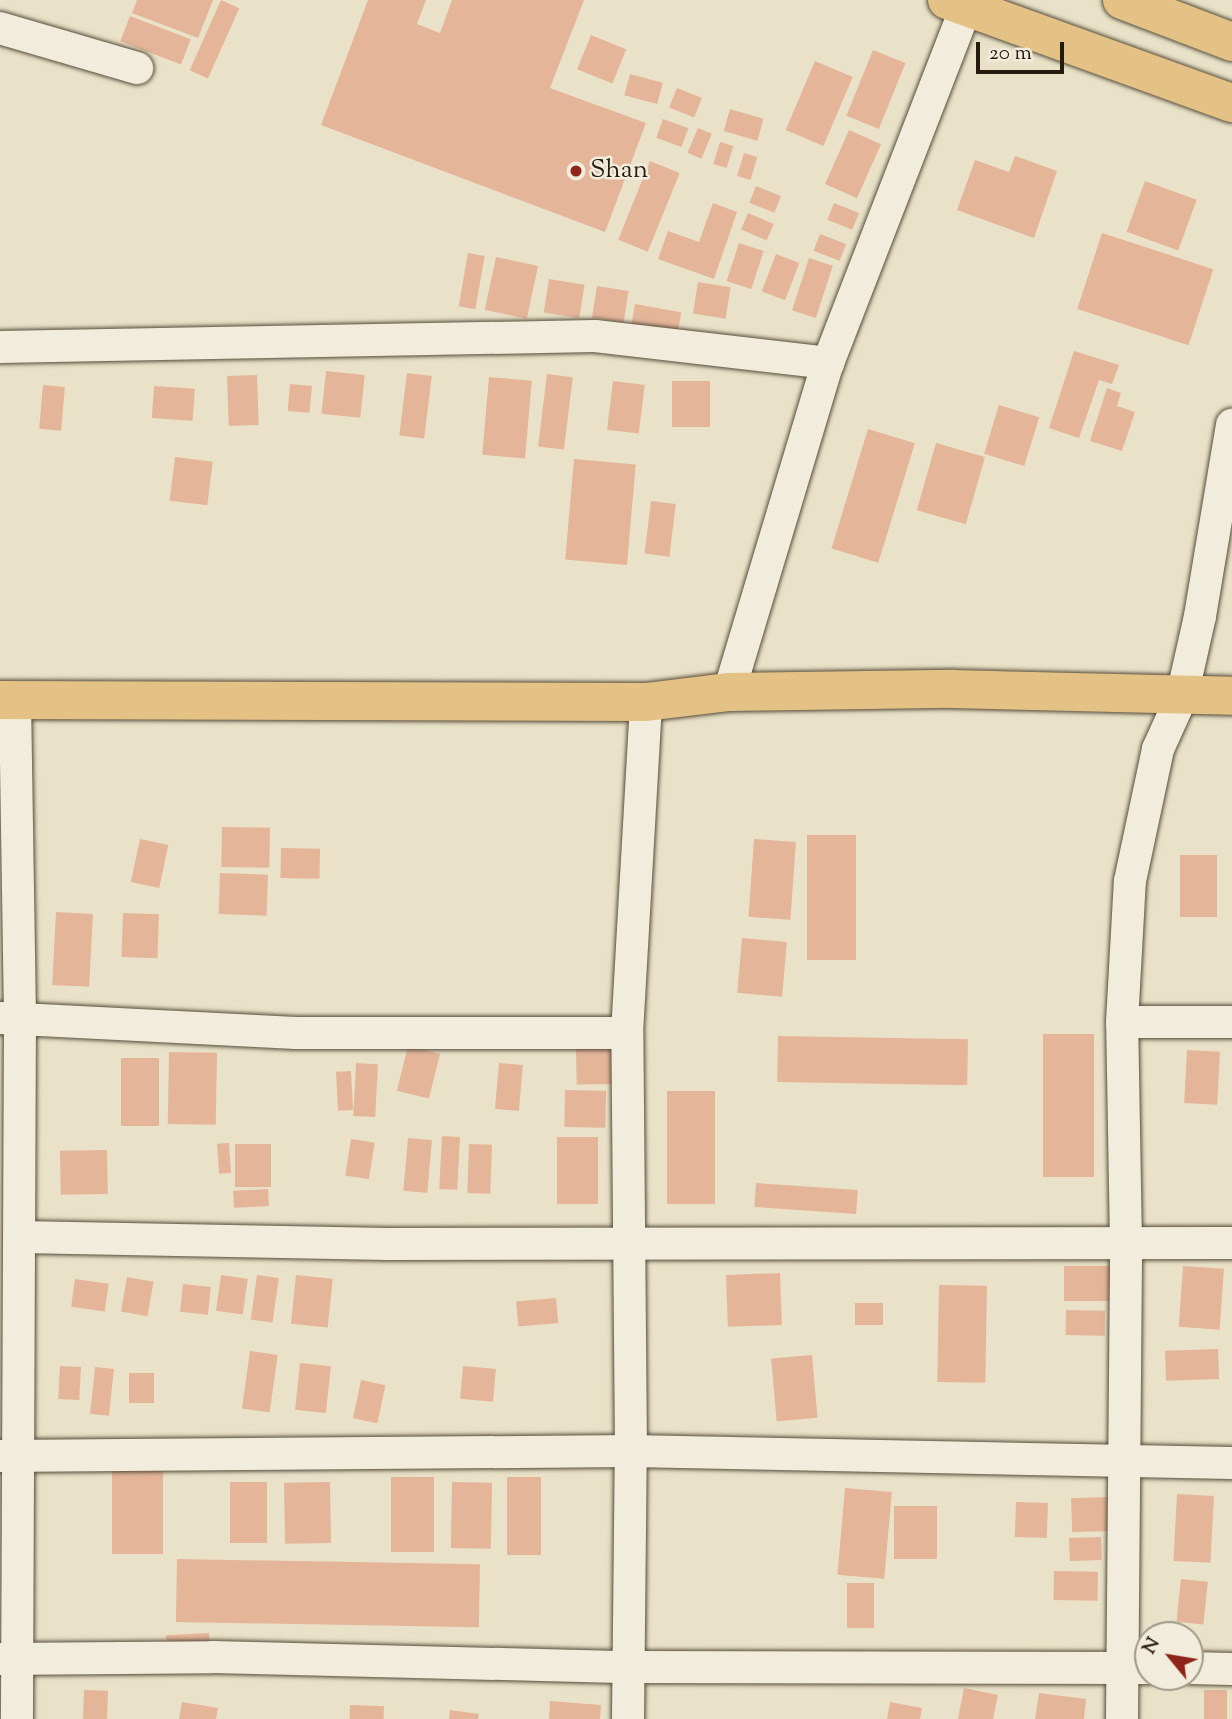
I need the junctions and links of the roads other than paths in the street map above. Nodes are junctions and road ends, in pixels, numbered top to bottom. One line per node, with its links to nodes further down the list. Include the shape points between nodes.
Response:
1 (1122, 0): 4 (main road)
2 (957, 4): 6 (main road); 8 (street)
3 (0, 28): 5 (street)
4 (1232, 42)
5 (137, 68)
6 (1232, 103)
7 (0, 347): 8 (street, via 595,336)
8 (828, 363): 10 (street)
9 (1232, 425): 11 (street)
10 (729, 692): 11 (main road, via 953,689); 14 (main road)
11 (1182, 696): 12 (main road); 16 (street, via 1158,750 1130,881)
12 (1232, 696)
13 (7, 699): 14 (main road); 15 (street)
14 (646, 702): 18 (street)
15 (10, 1018): 18 (street, via 296,1033); 19 (street)
16 (1122, 1022): 17 (street); 22 (street)
17 (1232, 1022)
18 (627, 1033): 20 (street)
19 (20, 1237): 20 (street, via 387,1244); 24 (street)
20 (629, 1242): 22 (street); 23 (street)
21 (1232, 1242): 22 (street)
22 (1126, 1244): 25 (street)
23 (631, 1451): 24 (street); 25 (street); 29 (street)
24 (10, 1456): 28 (street)
25 (1125, 1463): 26 (street); 27 (street)
26 (1232, 1463)
27 (1134, 1648)
28 (8, 1658): 29 (street, via 213,1657); 34 (street)
29 (628, 1667): 30 (street); 35 (street)
30 (1134, 1668)
31 (1204, 1668): 32 (street)
32 (1232, 1669)
33 (1134, 1672): 36 (street)
34 (18, 1719)
35 (628, 1719)
36 (1122, 1719)

